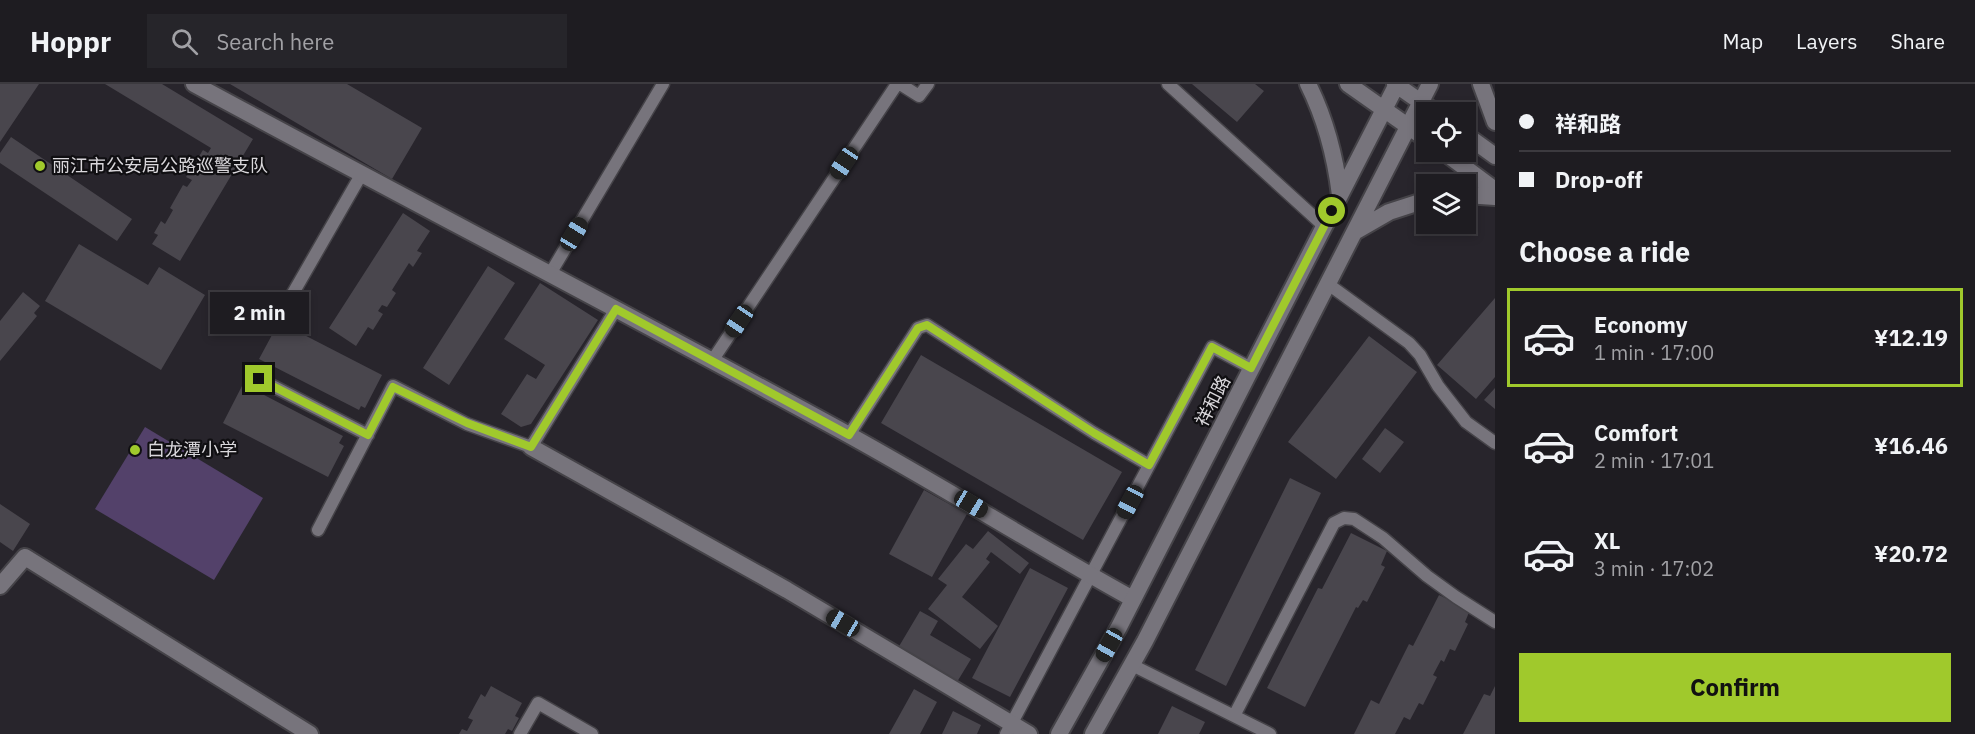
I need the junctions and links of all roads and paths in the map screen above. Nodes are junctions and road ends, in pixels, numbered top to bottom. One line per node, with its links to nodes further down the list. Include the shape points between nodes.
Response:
1 (194, 84): 20 (street)
2 (663, 84): 28 (lane)
3 (899, 84): 4 (lane, via 919,96); 32 (lane)
4 (928, 84)
5 (1168, 84): 26 (lane)
6 (1308, 84): 22 (street, via 1326,124)
7 (1348, 84): 12 (street)
8 (1396, 84): 11 (street); 12 (street, 祥和路)
9 (1430, 84): 11 (street)
10 (1481, 84): 14 (street)
11 (1421, 102)
12 (1384, 109): 15 (street); 22 (street, 祥和路)
13 (1416, 112): 15 (street)
14 (1495, 122)
15 (1409, 126): 16 (street); 27 (street)
16 (1416, 131)
17 (1476, 142): 18 (street)
18 (1495, 156)
19 (1457, 162): 21 (street)
20 (361, 175): 28 (street); 30 (lane)
21 (1495, 190)
22 (1340, 195): 26 (street, 祥和路)
23 (1476, 195): 24 (street)
24 (1495, 196)
25 (1416, 203): 27 (street, via 1389,212)
26 (1324, 226): 33 (street, 祥和路)
27 (1355, 231): 29 (street)
28 (550, 274): 31 (street)
29 (1328, 284): 37 (lane, via 1408,343 1466,422); 45 (street)
30 (292, 295)
31 (616, 309): 32 (street); 38 (lane)
32 (712, 361): 36 (street)
33 (1251, 368): 39 (lane, via 1212,347); 43 (street, 祥和路)
34 (259, 379): 35 (lane)
35 (368, 435): 38 (lane, via 393,387 467,423); 40 (lane)
36 (849, 435): 39 (lane, via 918,328 927,325); 41 (street)
37 (1495, 443)
38 (531, 447): 47 (street, via 787,590)
39 (1149, 465): 41 (lane)
40 (318, 530)
41 (1091, 576): 43 (street); 47 (lane)
42 (0, 586): 48 (street, via 25,556)
43 (1133, 599): 52 (street, 祥和路)
44 (1495, 622): 46 (lane, via 1427,576 1383,538 1354,519 1344,518 1334,524)
45 (1131, 665): 46 (lane); 53 (street)
46 (1234, 716): 54 (lane)
47 (1009, 729): 51 (street)
48 (310, 734)
49 (520, 734): 50 (lane, via 538,703)
50 (592, 734)
51 (1029, 734)
52 (1059, 734)
53 (1093, 734)
54 (1270, 734)

